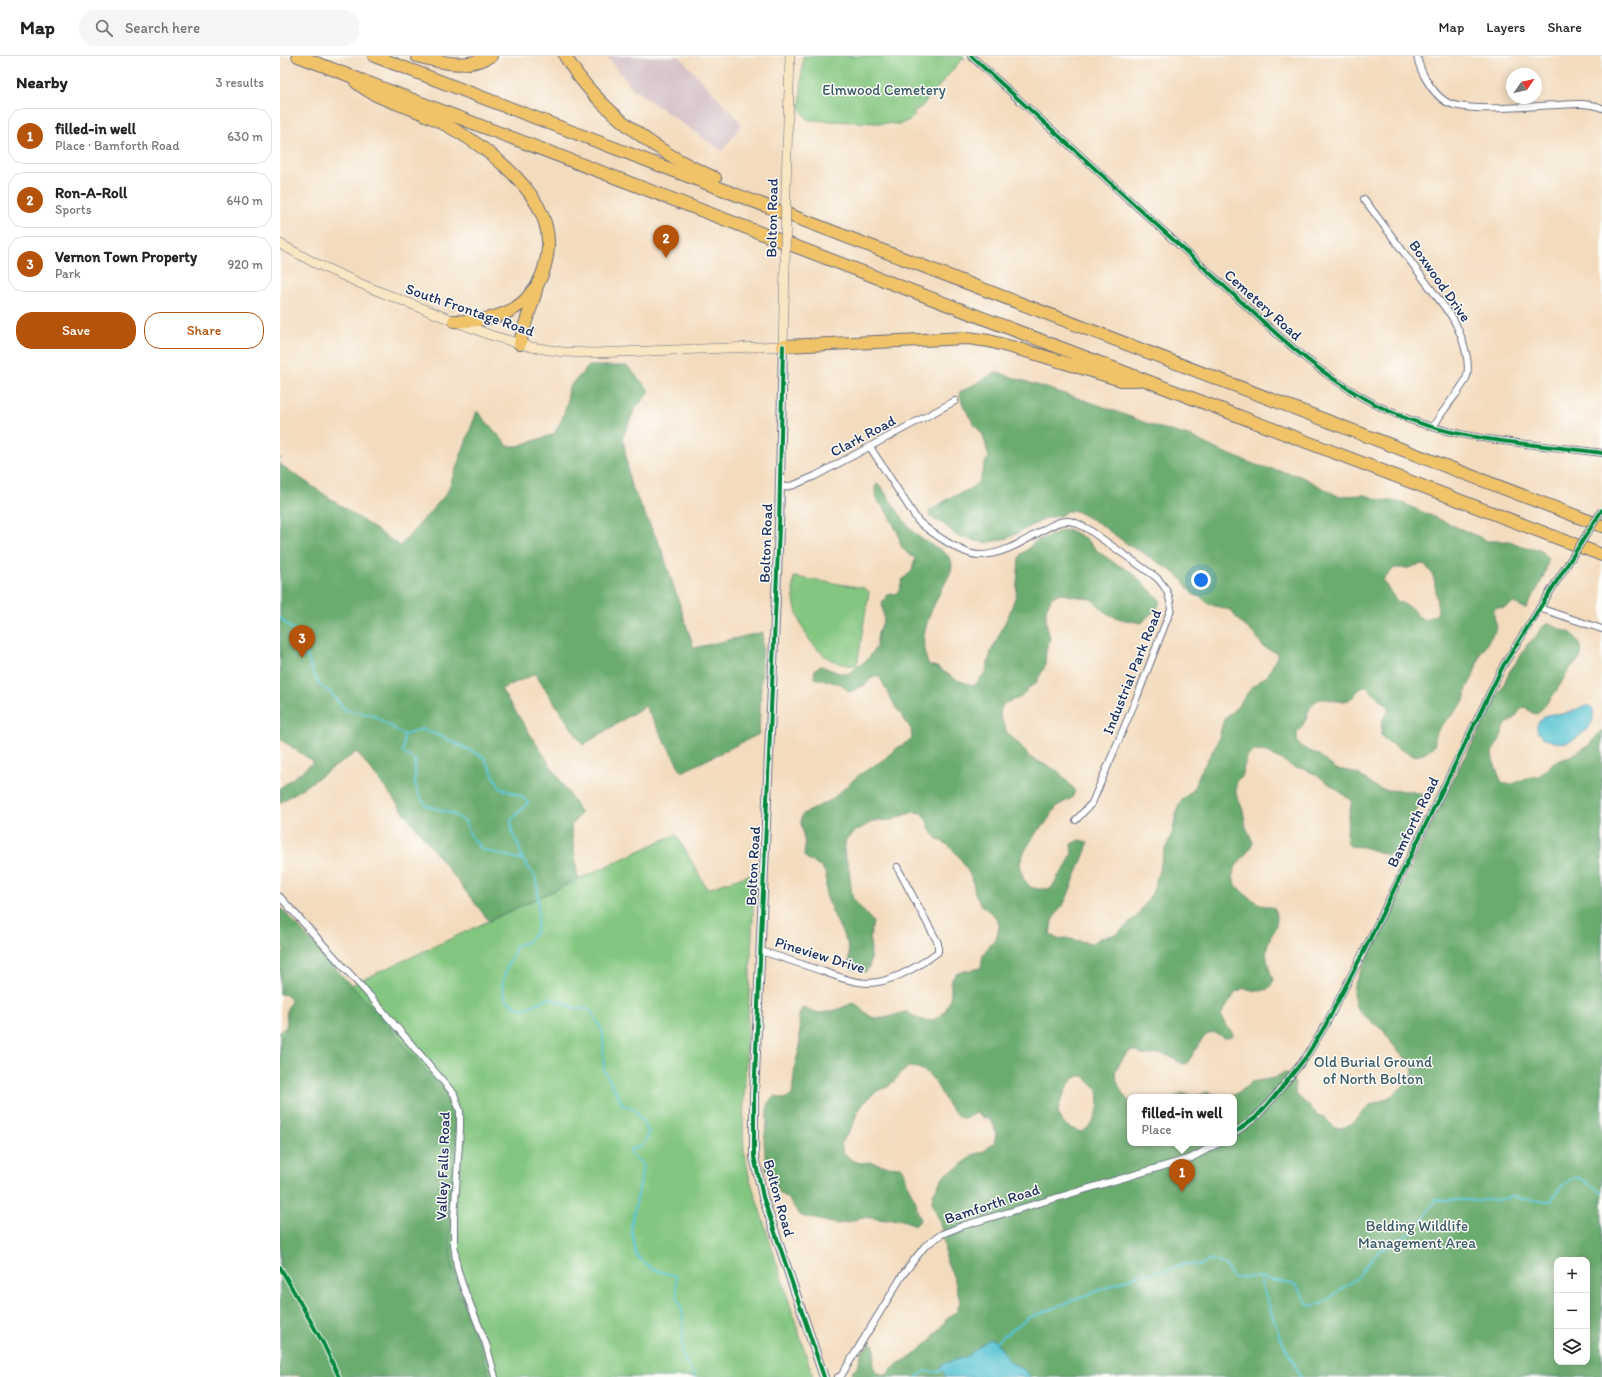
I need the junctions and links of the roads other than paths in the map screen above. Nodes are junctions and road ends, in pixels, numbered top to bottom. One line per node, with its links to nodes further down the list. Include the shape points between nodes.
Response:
1 (298, 56): 9 (highway)
2 (374, 56): 11 (highway)
3 (417, 56): 4 (highway, via 457,65 475,63)
4 (491, 56)
5 (565, 56): 11 (highway, via 592,91 632,129 687,165 730,184)
6 (790, 56): 17 (main road, Bolton Road, bridge)
7 (971, 56): 20 (street, Cemetery Road, via 1305,359 1352,392 1392,413)
8 (1417, 56): 10 (street, via 1423,76 1439,96 1452,105 1488,108 1583,103)
9 (351, 76): 14 (highway, via 369,93 425,114 465,135 518,179 538,207 548,234 546,259); 18 (highway)
10 (1602, 108)
11 (748, 199): 25 (highway)
12 (1364, 199): 20 (street, Boxwood Drive, via 1452,317 1460,332 1467,375)
13 (280, 244): 15 (main road, South Frontage Road, via 349,279)
14 (537, 287): 15 (highway, via 521,303 503,314 480,320); 16 (highway)
15 (454, 321): 16 (main road, South Frontage Road)
16 (520, 344): 17 (main road, South Frontage Road, via 563,352 593,353)
17 (783, 346): 18 (highway, via 968,338 1033,353 1121,380); 23 (street, Bolton Road)
18 (1145, 380): 26 (highway)
19 (955, 401): 21 (street, Clark Road)
20 (1433, 427): 22 (street, Cemetery Road, via 1474,436)
21 (870, 447): 23 (street, Clark Road, via 808,479); 29 (street, Industrial Park Road, via 918,521 928,531 964,551 977,555 1001,552 1056,523 1068,521 1088,529 1165,585 1170,596 1171,609 1092,803)
22 (1602, 453)
23 (780, 488): 32 (street, Bolton Road)
24 (1602, 510): 27 (street, Bamforth Road, bridge)
25 (1602, 526)
26 (1602, 555)
27 (1539, 608): 28 (street); 33 (street, Bamforth Road, via 1503,666 1364,951 1306,1058 1256,1117)
28 (1602, 629)
29 (1076, 820)
30 (897, 867): 32 (street, Pineview Drive, via 938,943 938,952 930,958 896,977 868,983 844,978)
31 (280, 897): 35 (street, Valley Falls Road, via 454,1094 460,1111 454,1218 457,1267 486,1344)
32 (760, 951): 36 (street, Bolton Road, via 754,1157 764,1197)
33 (1237, 1131)
34 (1213, 1146): 37 (street, Bamforth Road, via 1191,1158 942,1234 925,1246 902,1276)
35 (495, 1377)
36 (824, 1377)
37 (838, 1377)

